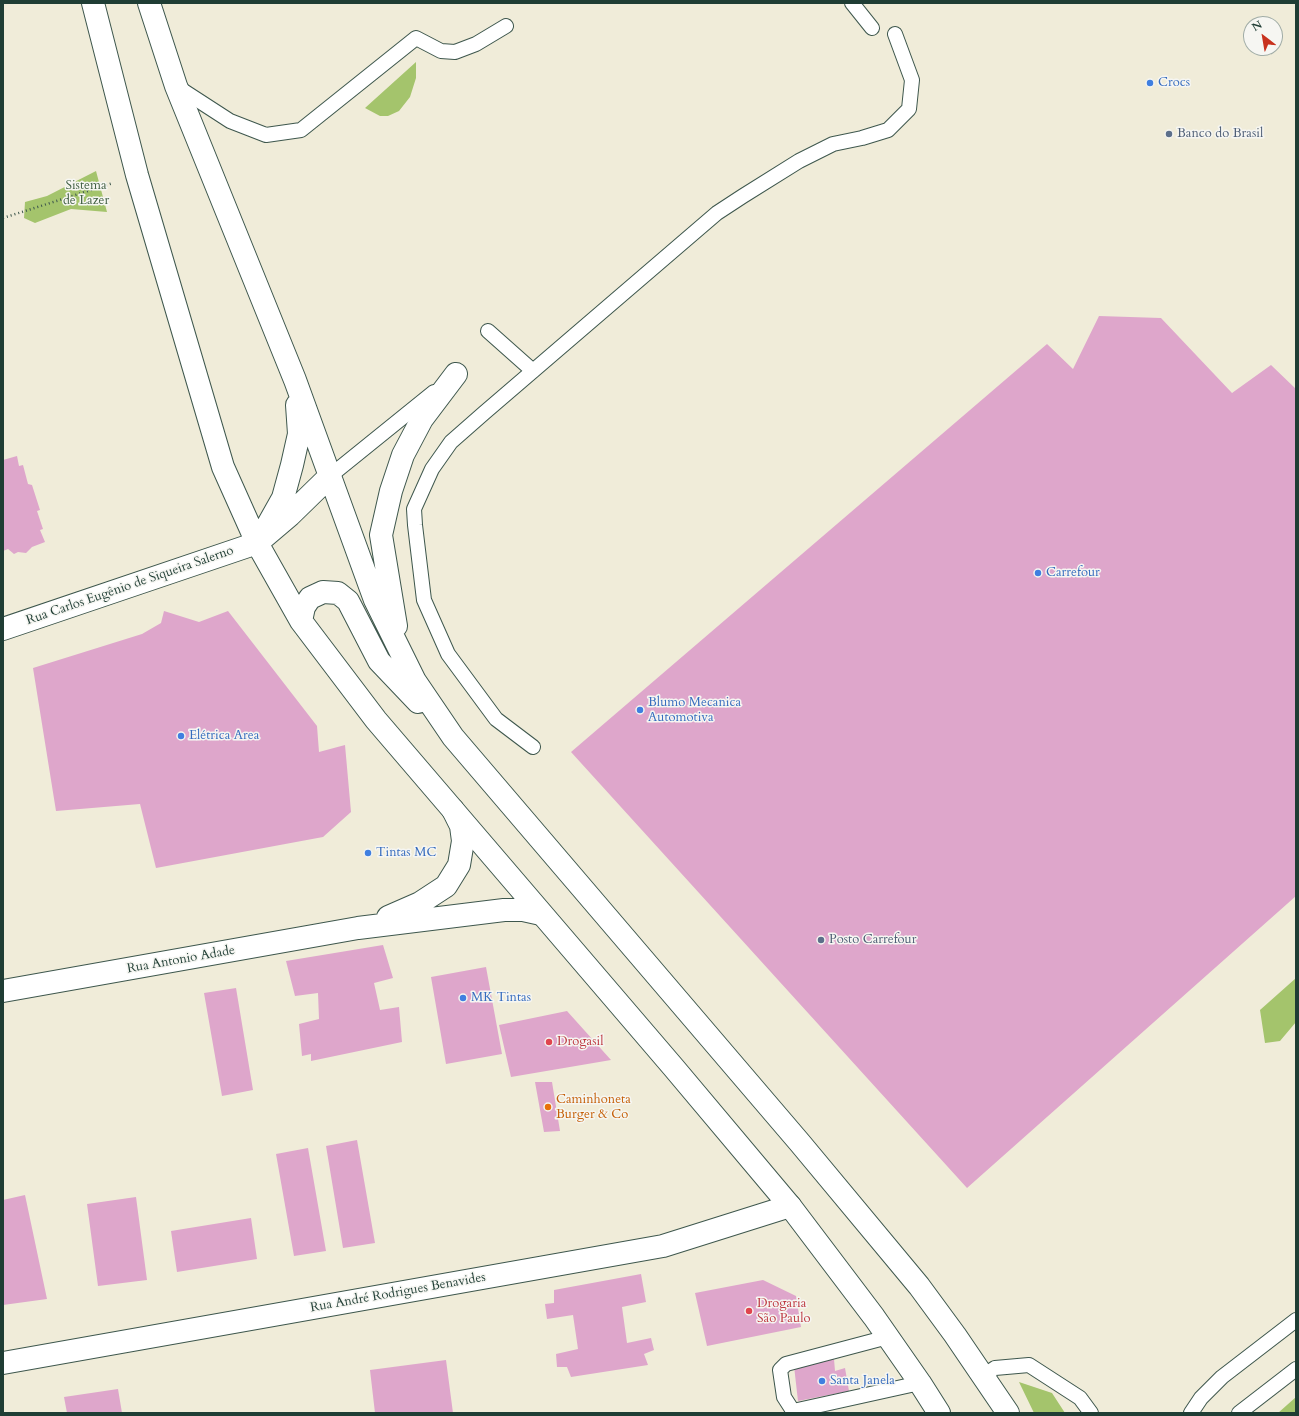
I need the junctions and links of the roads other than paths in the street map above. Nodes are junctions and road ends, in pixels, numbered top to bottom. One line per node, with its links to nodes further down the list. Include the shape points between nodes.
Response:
1 (93, 3): 13 (main road, via 137,175 223,467)
2 (149, 3): 7 (main road)
3 (852, 3): 5 (lane)
4 (506, 26): 7 (lane, via 476,44 455,52 441,51 416,38 301,130 266,135 230,121)
5 (872, 28)
6 (895, 34): 9 (lane, via 912,80 909,109 888,130 832,144 799,161 717,213)
7 (176, 86): 11 (main road)
8 (488, 331): 9 (lane)
9 (533, 371): 18 (lane, via 451,442 432,469 414,509 424,600 448,654 496,719)
10 (456, 374): 12 (lane); 16 (main road, via 422,419 403,455 391,491 381,535)
11 (295, 380): 12 (main road); 13 (main road, via 299,434 292,466 283,498)
12 (330, 476): 13 (main road); 16 (main road, via 375,600)
13 (257, 543): 14 (main road); 15 (main road, Rua Carlos Eugênio de Siqueira Salerno)
14 (301, 620): 17 (main road, via 304,607 310,598 323,592 338,593 348,601 379,661); 19 (main road, via 376,720)
15 (3, 629)
16 (399, 649): 17 (main road, via 415,681)
17 (453, 737): 28 (main road, via 919,1286)
18 (533, 747)
19 (453, 809): 20 (main road); 21 (main road, Rua Antonio Adade, via 461,826 463,841 459,865 446,886 420,903)
20 (541, 914): 21 (main road, Rua Antonio Adade, via 523,910 504,910); 23 (main road)
21 (358, 928): 22 (main road, Rua Antonio Adade)
22 (3, 991)
23 (790, 1206): 25 (main road); 26 (main road, Rua André Rodrigues Benavides, via 663,1246)
24 (1296, 1320): 33 (lane, via 1222,1377 1201,1398)
25 (888, 1337): 29 (main road); 29 (lane, via 786,1364 780,1370 784,1397 793,1411)
26 (3, 1364)
27 (1296, 1369): 34 (lane)
28 (983, 1376): 31 (main road); 32 (lane, via 995,1368 1029,1365 1080,1398)
29 (920, 1383): 30 (main road)
30 (939, 1413)
31 (1008, 1413)
32 (1091, 1413)
33 (1191, 1413)
34 (1239, 1413)

